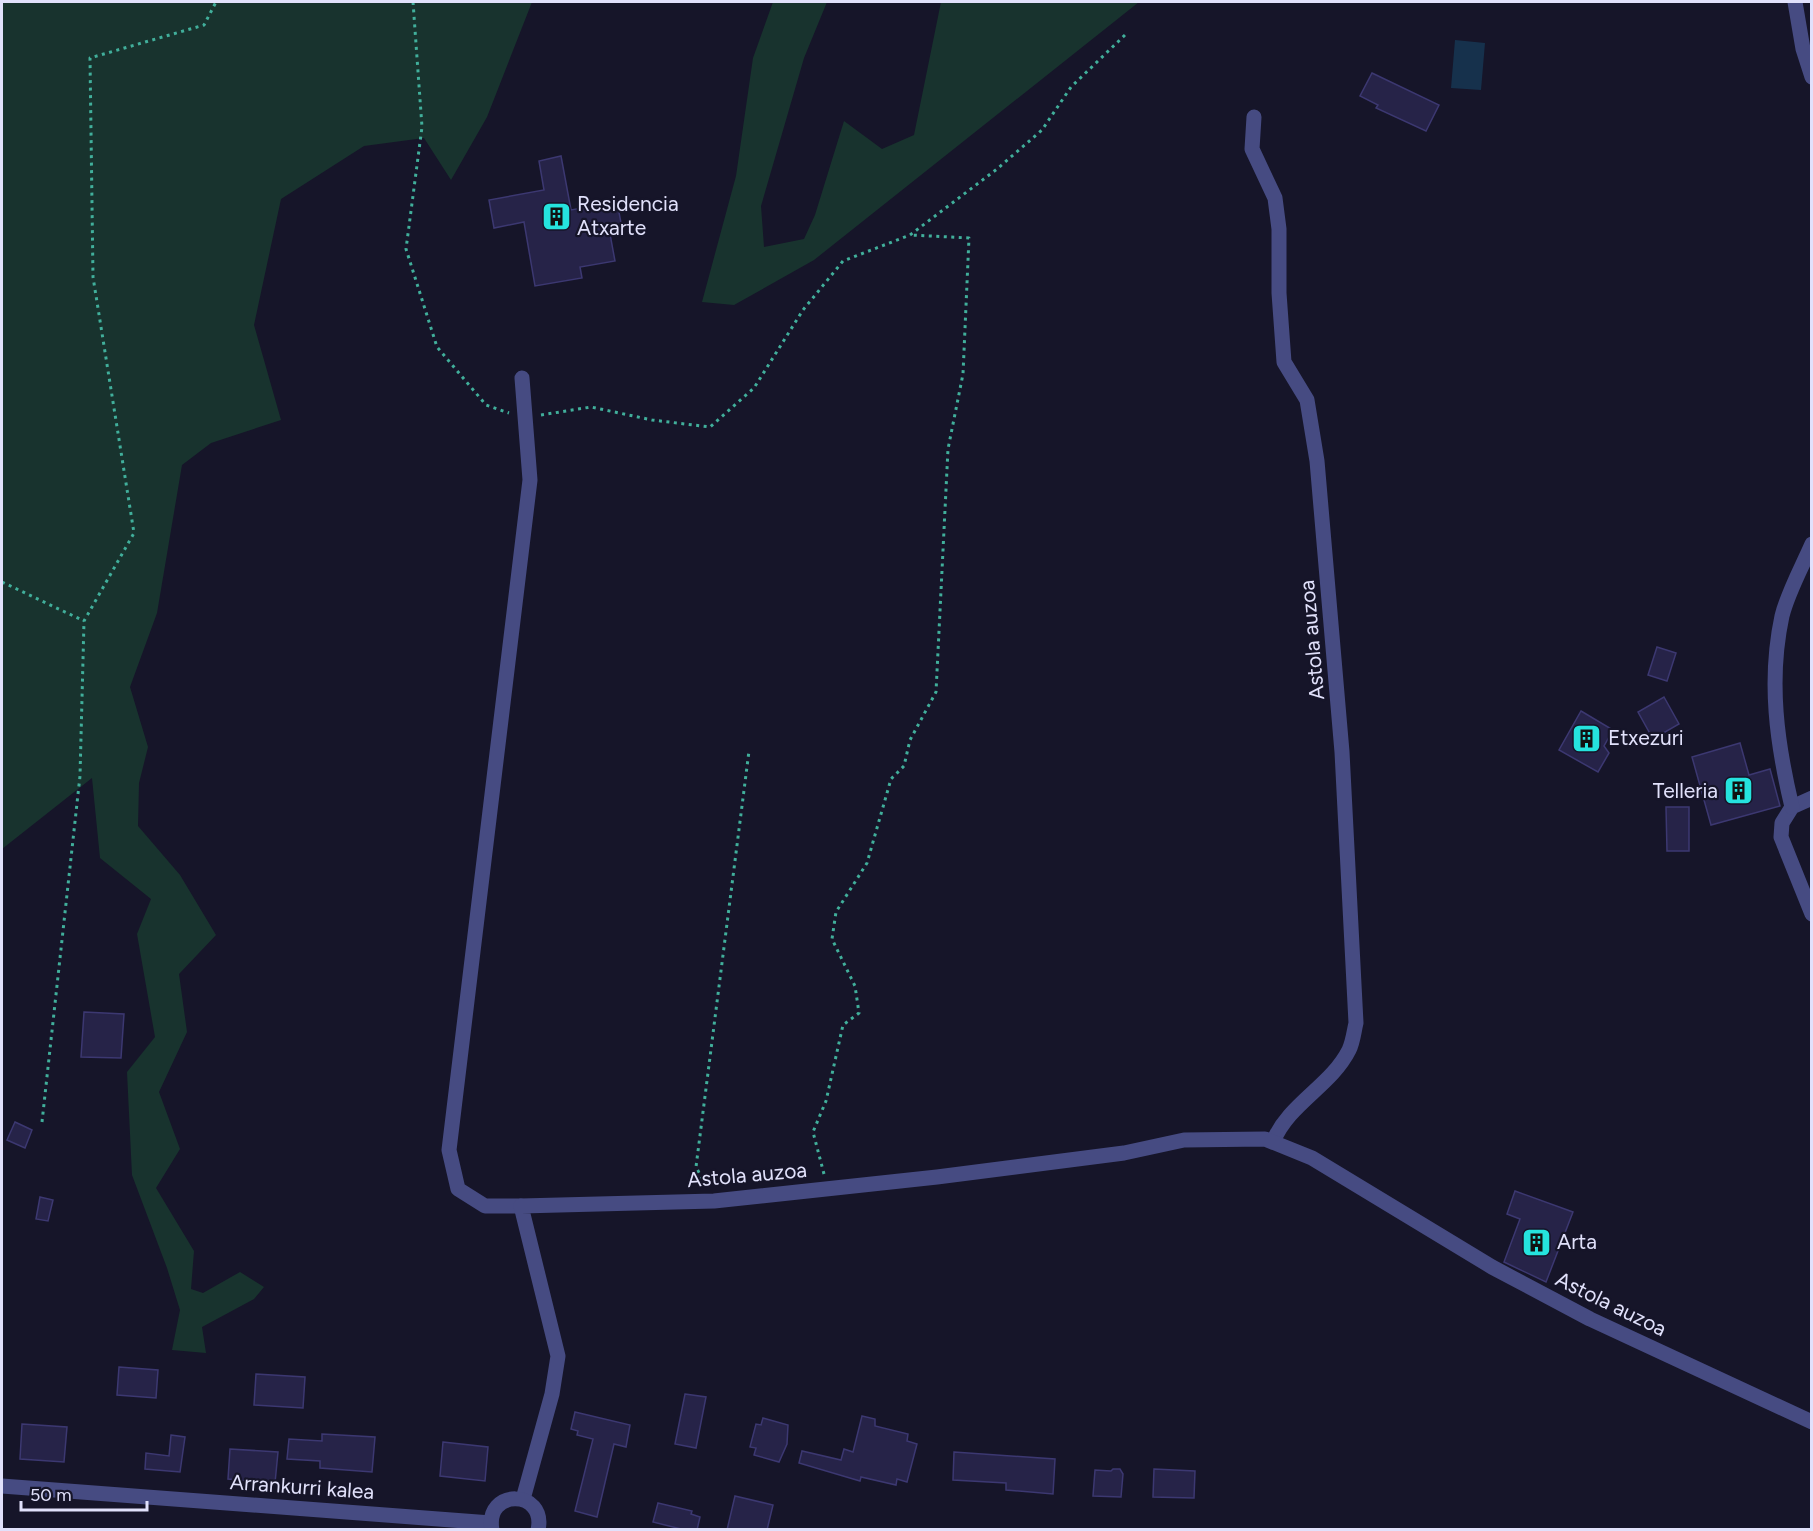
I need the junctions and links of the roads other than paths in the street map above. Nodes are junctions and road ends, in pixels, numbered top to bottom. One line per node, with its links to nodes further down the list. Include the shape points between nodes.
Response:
1 (1796, 2): 2 (street)
2 (1812, 77)
3 (1254, 117): 8 (street, Astola auzoa, via 1252,149 1275,198 1278,219 1284,362 1307,400 1317,461 1342,752 1356,1023 1350,1049 1333,1073 1283,1124)
4 (522, 378): 9 (street, Astola auzoa, via 530,480 449,1150 458,1189 485,1206)
5 (1812, 544): 6 (street, via 1782,615 1776,672 1779,751)
6 (1804, 805): 7 (street, via 1782,823 1781,837)
7 (1812, 914)
8 (1273, 1142): 9 (street, Astola auzoa, via 1184,1140 1124,1153 714,1201); 10 (street, Astola auzoa, via 1312,1158 1492,1267 1590,1319)
9 (521, 1206): 12 (street, via 558,1356 552,1394)
10 (1812, 1422)
11 (2, 1486): 13 (street, Arrankurri kalea)
12 (523, 1499): 13 (street, Arrankurri kalea, via 501,1503 492,1515); 14 (street, via 534,1507)
13 (492, 1526)
14 (542, 1529)

